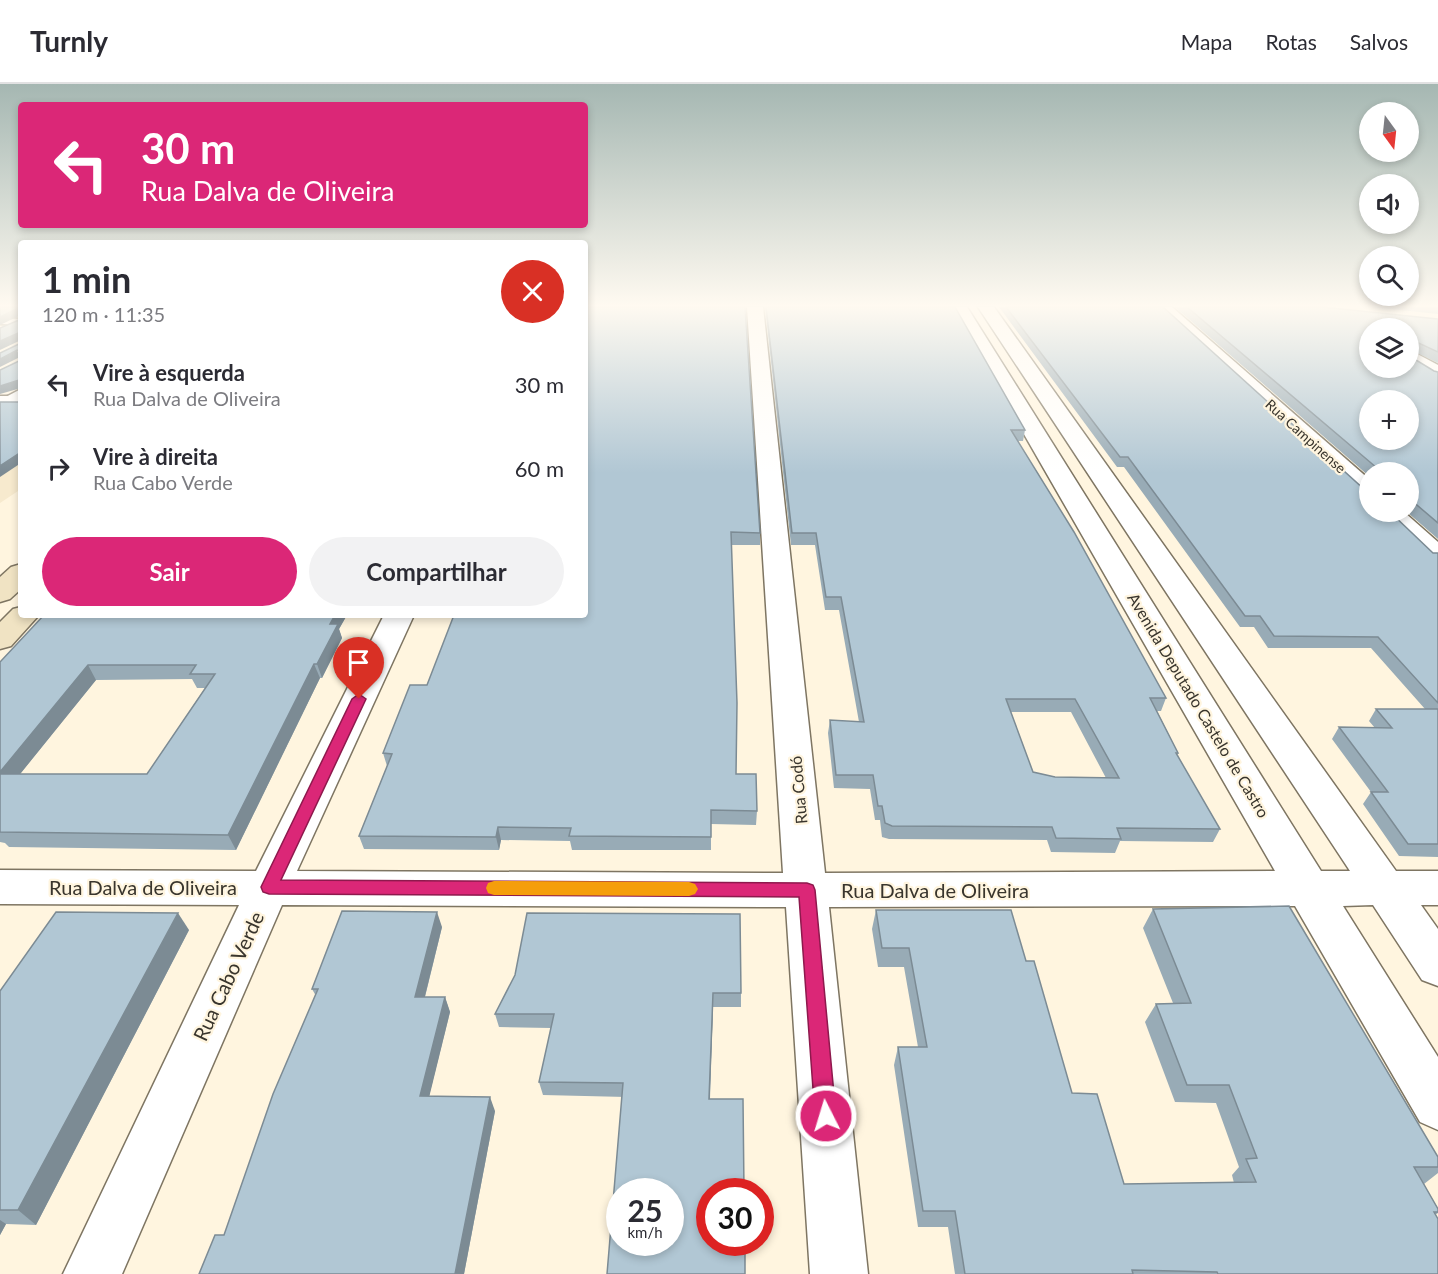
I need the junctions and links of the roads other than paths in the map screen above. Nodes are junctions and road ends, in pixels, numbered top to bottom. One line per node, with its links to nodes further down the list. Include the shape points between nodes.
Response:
1 (760, 363): 20 (street, Rua Codó)
2 (1010, 363): 19 (street, Avenida Deputado Castelo de Castro)
3 (1015, 363): 17 (street, Avenida Deputado Castelo de Castro)
4 (1224, 363): 7 (street, Rua Campinense)
5 (1420, 363): 6 (street)
6 (1438, 374)
7 (1359, 484)
8 (1400, 522): 9 (street)
9 (1438, 556)
10 (18, 576): 11 (street)
11 (0, 593)
12 (21, 618): 14 (street)
13 (398, 618): 16 (street, Rua Cabo Verde)
14 (0, 639)
15 (0, 887): 16 (street, Rua Dalva de Oliveira)
16 (269, 887): 20 (street, Rua Dalva de Oliveira); 23 (street, Rua Cabo Verde)
17 (1385, 888): 18 (street, Rua Dalva de Oliveira); 19 (street, Rua Dalva de Oliveira); 21 (street, Avenida Deputado Castelo de Castro)
18 (1438, 888)
19 (1309, 889): 20 (street, Rua Dalva de Oliveira); 22 (street, Avenida Deputado Castelo de Castro)
20 (807, 890): 24 (street, Rua Codó)
21 (1438, 966)
22 (1438, 1104)
23 (92, 1274)
24 (839, 1274)

